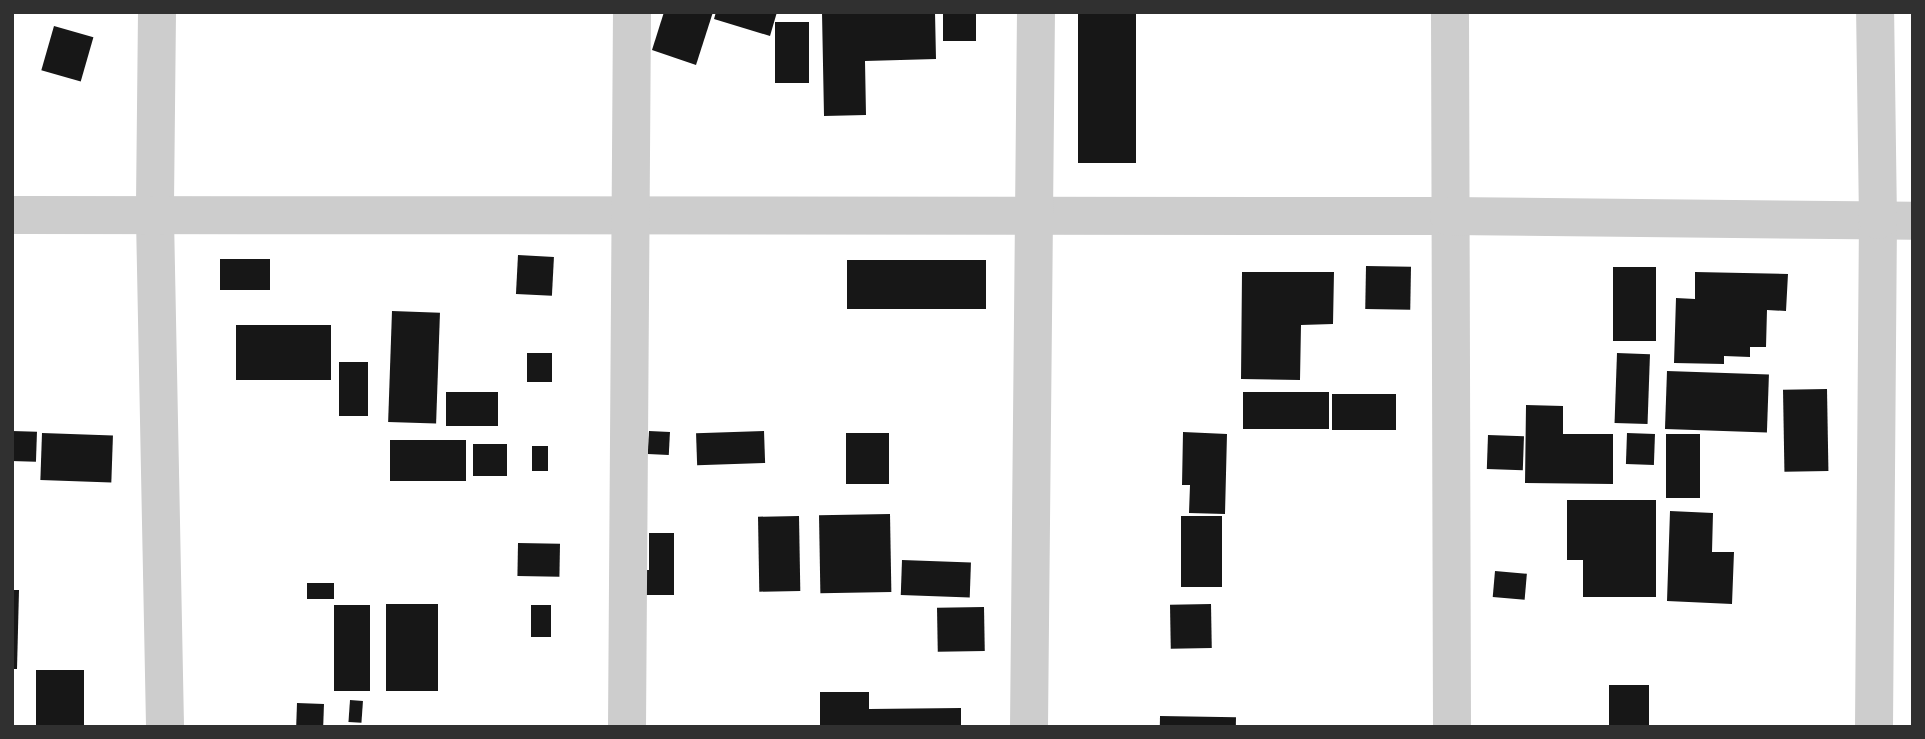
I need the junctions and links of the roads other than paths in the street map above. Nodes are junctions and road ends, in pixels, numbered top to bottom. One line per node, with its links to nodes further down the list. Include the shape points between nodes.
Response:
1 (157, 12): 9 (street)
2 (632, 12): 10 (street)
3 (1036, 12): 7 (street)
4 (1450, 12): 8 (street)
5 (1875, 12): 11 (street)
6 (12, 215): 9 (street)
7 (1034, 216): 8 (street); 10 (street); 14 (street)
8 (1449, 216): 11 (street); 15 (street)
9 (155, 218): 10 (street); 12 (street)
10 (633, 218): 13 (street)
11 (1895, 221): 16 (street)
12 (165, 727)
13 (627, 727)
14 (1029, 727)
15 (1452, 727)
16 (1874, 727)

